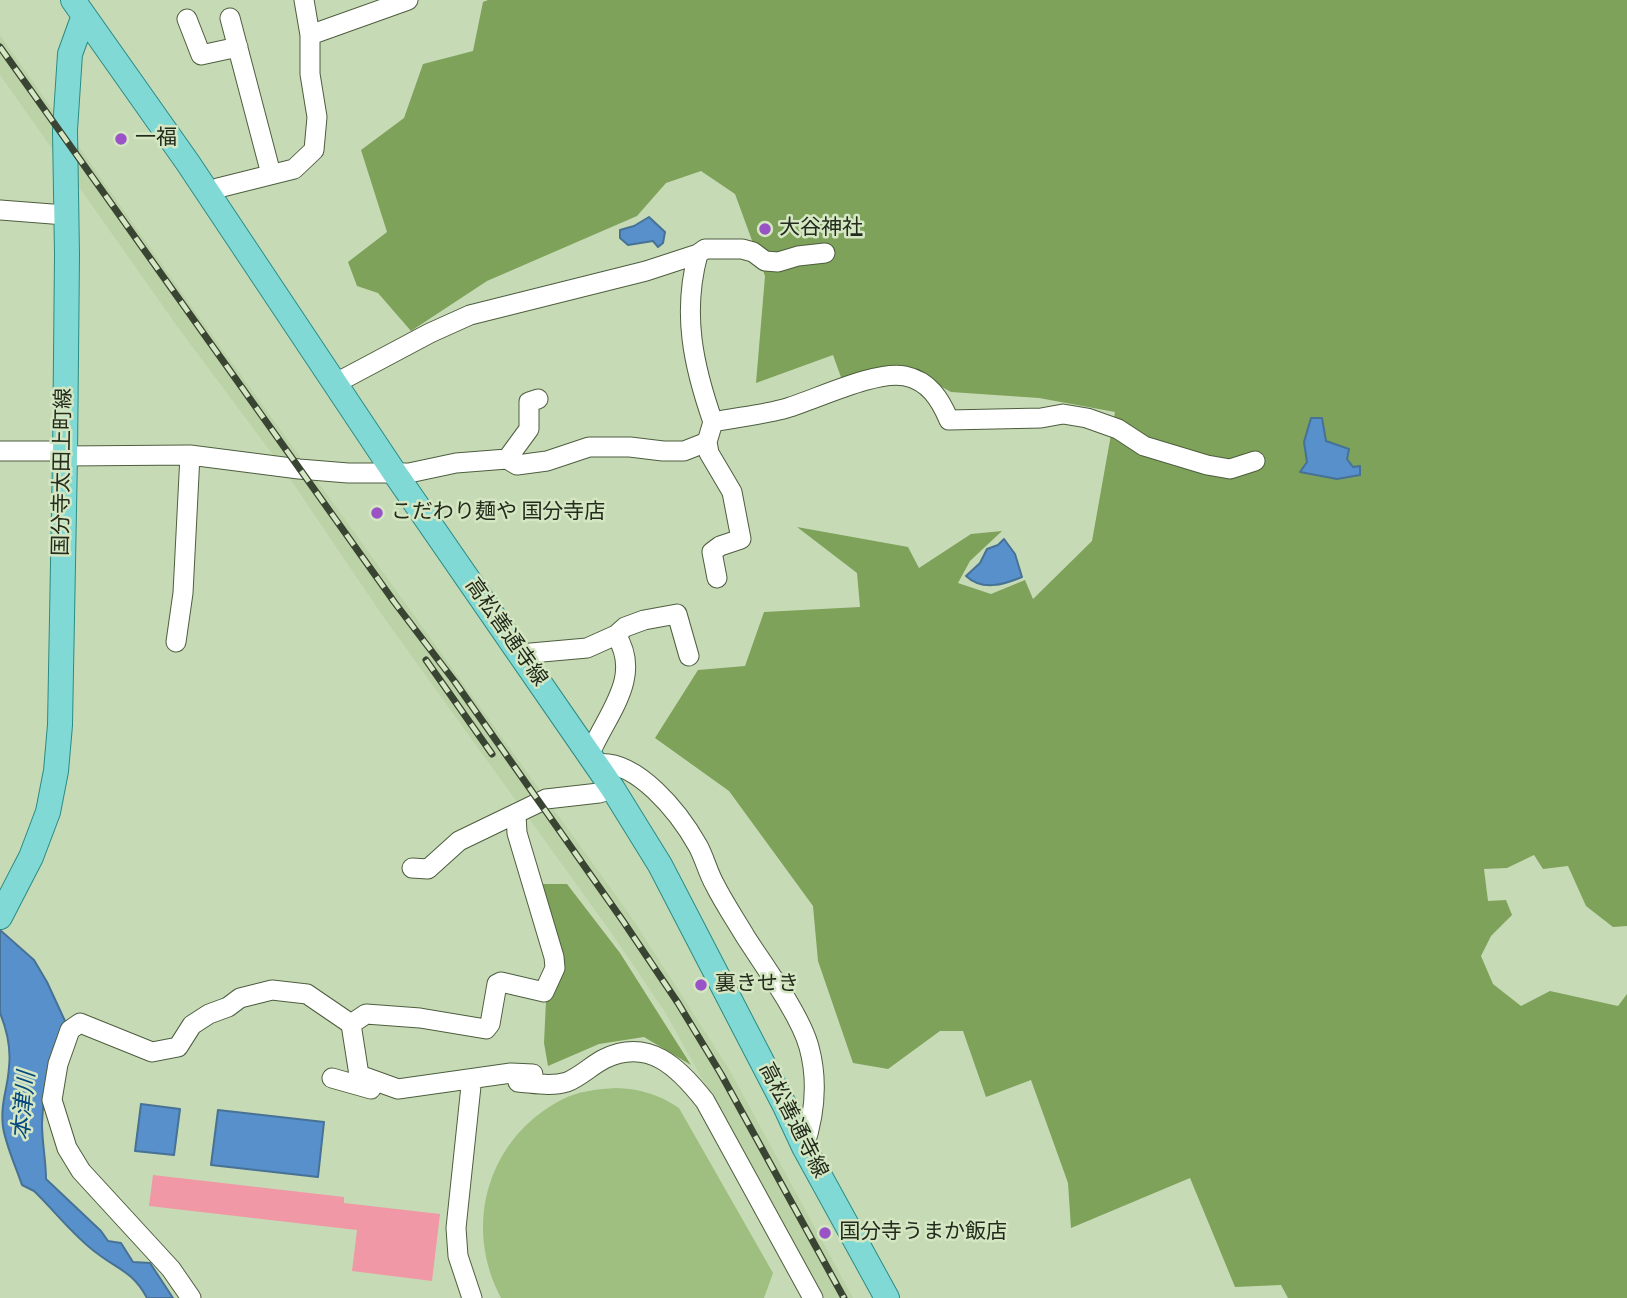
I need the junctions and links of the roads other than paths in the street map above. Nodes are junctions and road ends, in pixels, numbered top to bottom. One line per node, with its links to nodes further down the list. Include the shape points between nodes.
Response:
1 (304, 0): 7 (street)
2 (408, 0): 3 (street)
3 (388, 3): 7 (street)
4 (78, 9): 10 (main road, 高松善通寺線); 12 (main road, 国分寺太田上町線, via 65,130)
5 (230, 18): 8 (street)
6 (187, 19): 8 (street, via 201,55)
7 (310, 35): 9 (street, via 317,117 314,150 294,169)
8 (238, 47): 9 (street)
9 (271, 174): 10 (street)
10 (209, 193): 15 (main road, 高松善通寺線)
11 (0, 210): 12 (street)
12 (65, 215): 20 (main road, 国分寺太田上町線)
13 (825, 253): 14 (street, via 778,262 742,249 705,249)
14 (698, 254): 15 (street, via 470,315); 17 (street, via 692,276 691,342)
15 (336, 383): 24 (main road, 高松善通寺線)
16 (538, 399): 22 (street, via 529,402 529,429)
17 (713, 422): 18 (street); 23 (street, via 783,409 880,378 905,376 928,386 948,420 1063,414 1118,429 1144,446 1207,466 1230,469)
18 (707, 442): 22 (street, via 684,451 589,447 547,461 517,464); 25 (street, via 732,492 741,540 712,552)
19 (0, 451): 20 (street)
20 (65, 454): 21 (street); 34 (main road, 国分寺太田上町線, via 56,771 31,857)
21 (190, 455): 24 (street, via 299,469); 27 (street)
22 (507, 459): 24 (street)
23 (1255, 461)
24 (394, 472): 28 (main road, 高松善通寺線)
25 (717, 578)
26 (617, 635): 28 (street, via 587,648); 29 (street, via 644,620 677,614); 30 (street, via 625,648 628,673)
27 (176, 642)
28 (520, 654): 30 (main road, 高松善通寺線)
29 (689, 656)
30 (592, 758): 31 (main road, 高松善通寺線); 40 (street, via 618,764 638,776 674,812 796,1018 814,1068)
31 (613, 789): 32 (street, via 546,799); 40 (main road, 高松善通寺線, via 660,865)
32 (516, 814): 33 (street, via 459,841 428,869); 35 (street, via 517,833 554,957 555,968 544,992 497,984 486,1029 366,1014)
33 (411, 869)
34 (0, 917)
35 (351, 1024): 39 (street, via 359,1075 398,1089); 41 (street, via 307,993 272,990 240,998 209,1014 192,1025 178,1047 152,1052 80,1023 70,1030 52,1100 67,1148 80,1171 171,1269)
36 (533, 1074): 39 (street, via 511,1073)
37 (332, 1078): 39 (street, via 398,1097)
38 (471, 1086): 39 (street); 42 (street, via 456,1228 458,1256); 43 (street, via 567,1082 625,1052 647,1052 662,1058 705,1101)
39 (425, 1091)
40 (804, 1147): 44 (main road, 高松善通寺線)
41 (191, 1298)
42 (472, 1298)
43 (813, 1298)
44 (887, 1298)

